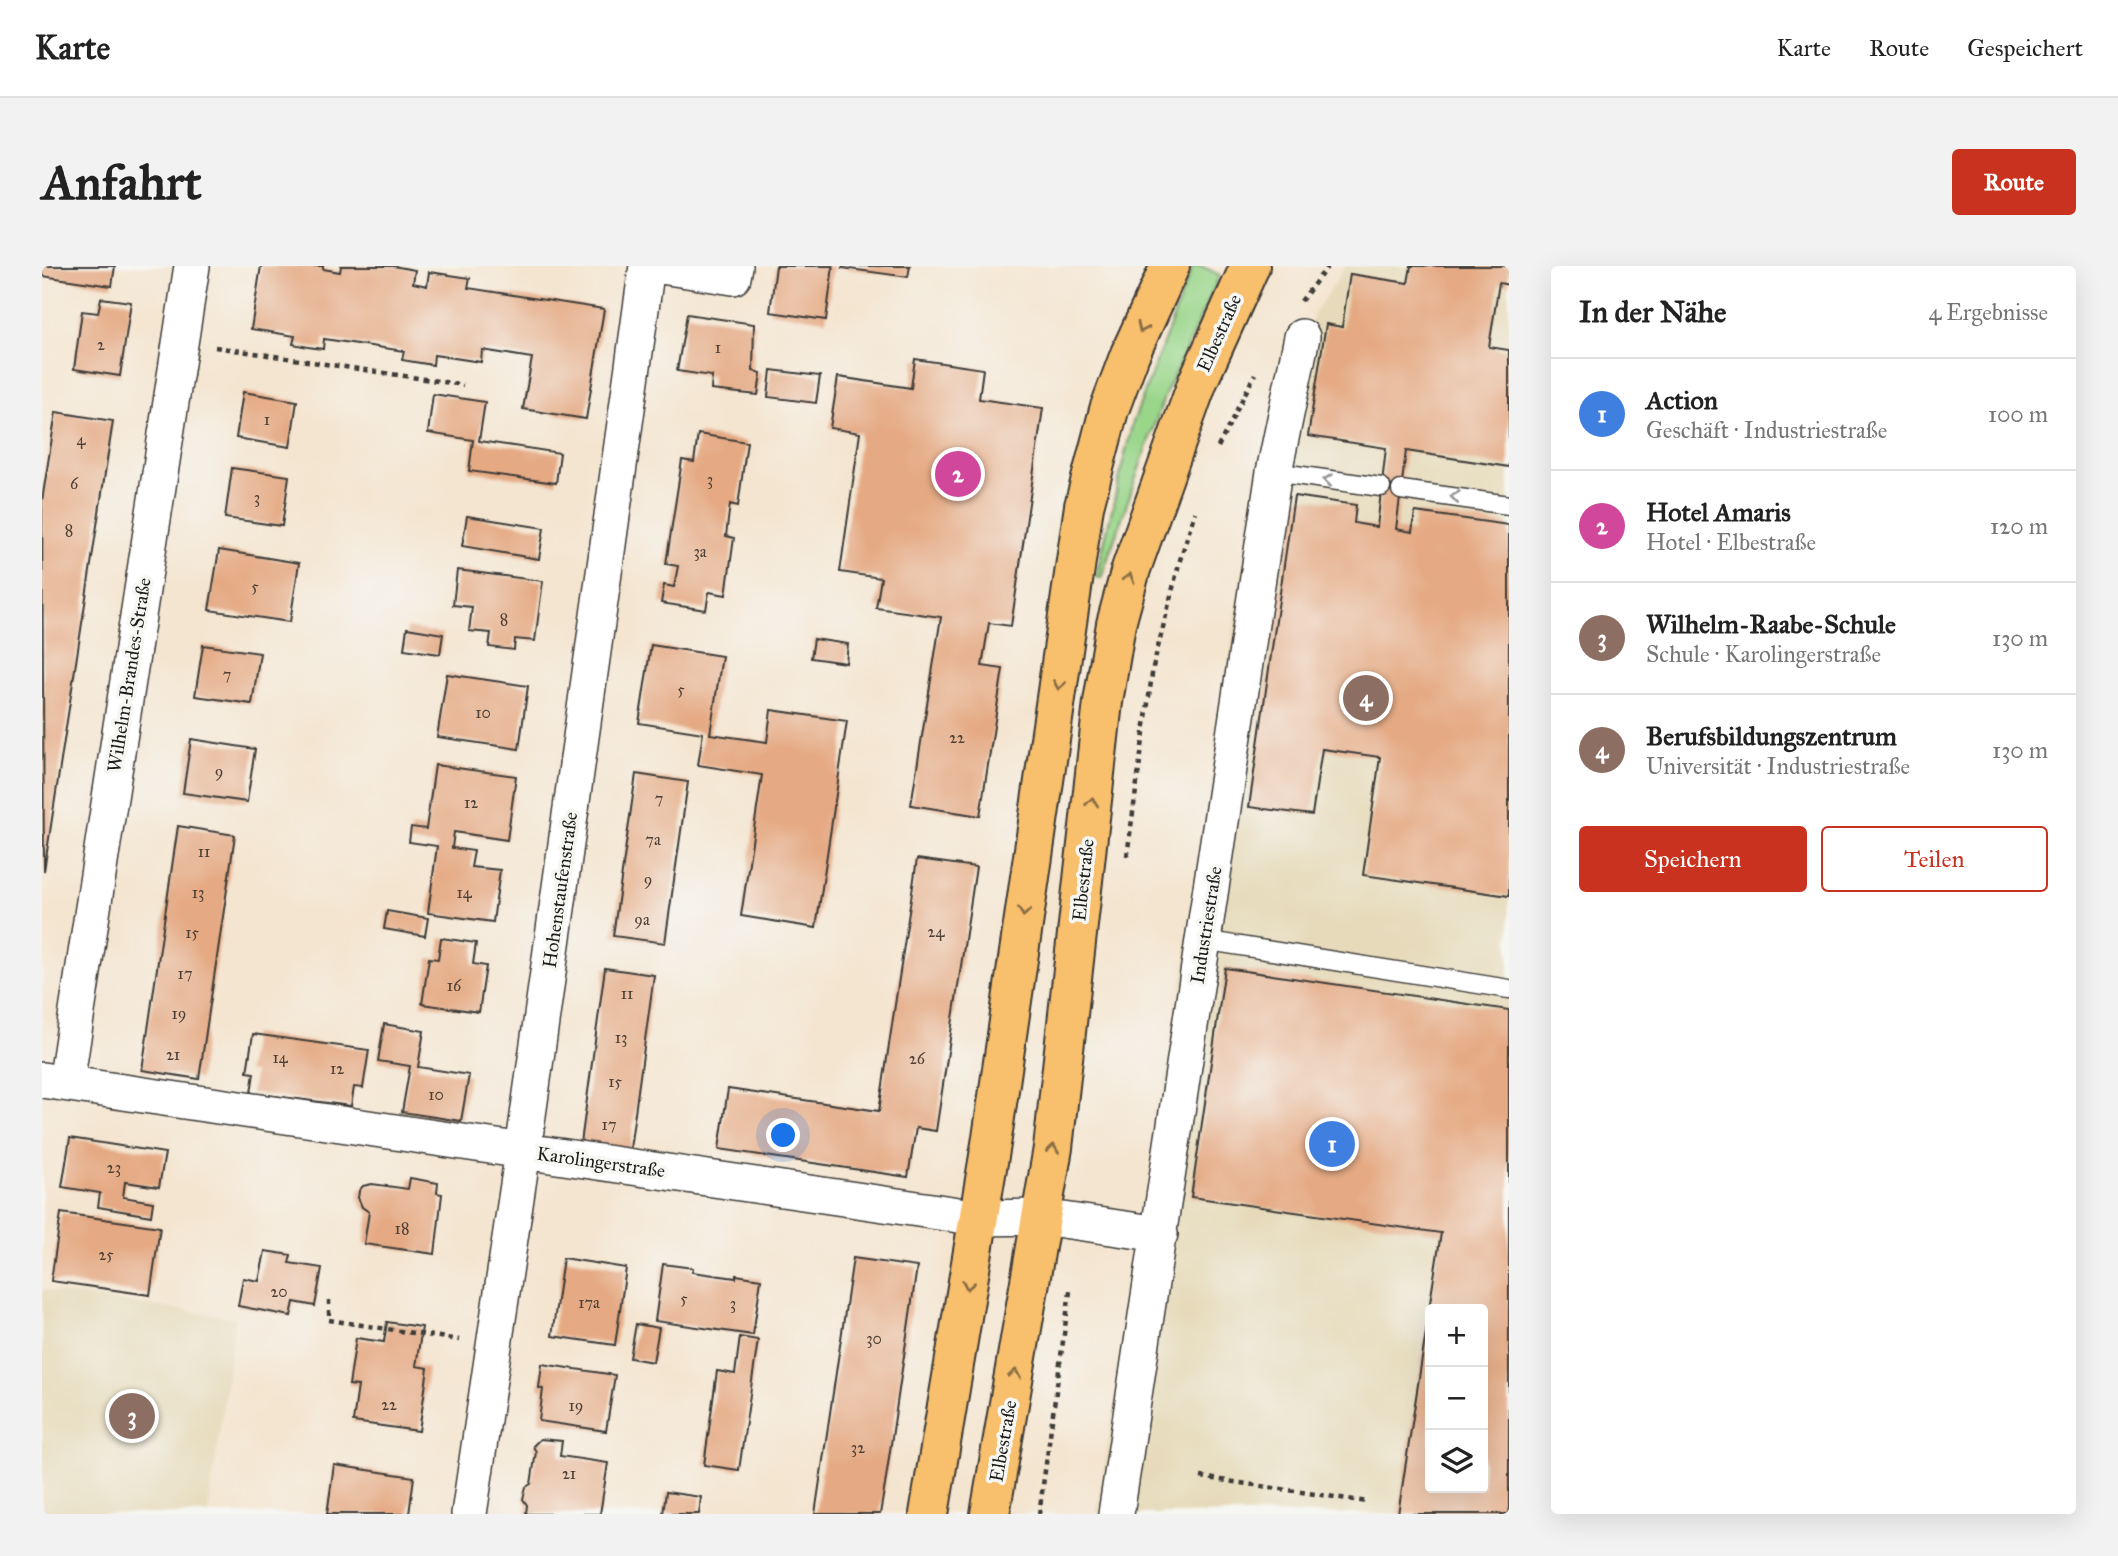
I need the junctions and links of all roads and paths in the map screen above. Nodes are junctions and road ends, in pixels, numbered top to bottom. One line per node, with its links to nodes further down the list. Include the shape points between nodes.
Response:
1 (192, 266): 22 (street, Wilhelm-Brandes-Straße)
2 (647, 266): 23 (street, Hohenstaufenstraße)
3 (660, 266): 4 (street, via 733,277)
4 (735, 266)
5 (1170, 266): 24 (main road, one-way to 24, via 1109,410 1084,506)
6 (1250, 266): 25 (main road, Elbestraße, one-way to 6, via 1102,702 1116,625 1131,569 1198,381)
7 (1328, 266): 8 (path)
8 (1301, 301)
9 (1302, 337): 14 (street, Industriestraße)
10 (249, 353): 12 (path)
11 (1256, 372): 13 (path)
12 (463, 385)
13 (1213, 457)
14 (1274, 472): 15 (lane, one-way to 14); 20 (street, Industriestraße)
15 (1381, 487)
16 (1401, 490): 17 (lane, one-way to 16)
17 (1509, 505)
18 (1196, 509): 19 (path, via 1153,667)
19 (1126, 870)
20 (1203, 940): 21 (lane); 26 (street, Industriestraße)
21 (1509, 989)
22 (54, 1082): 23 (street, Karolingerstraße)
23 (523, 1151): 24 (street, Karolingerstraße); 29 (street, Hohenstaufenstraße)
24 (979, 1217): 25 (street, Karolingerstraße); 33 (main road, one-way to 33)
25 (1042, 1217): 26 (street, Karolingerstraße); 34 (main road, Elbestraße, one-way to 25)
26 (1160, 1234): 36 (street, Industriestraße)
27 (1071, 1283): 35 (path)
28 (329, 1300): 29 (path, via 329,1320)
29 (494, 1345): 32 (street, Hohenstaufenstraße)
30 (1201, 1477): 31 (path)
31 (1368, 1502)
32 (468, 1514)
33 (929, 1514)
34 (990, 1514)
35 (1039, 1514)
36 (1116, 1514)

